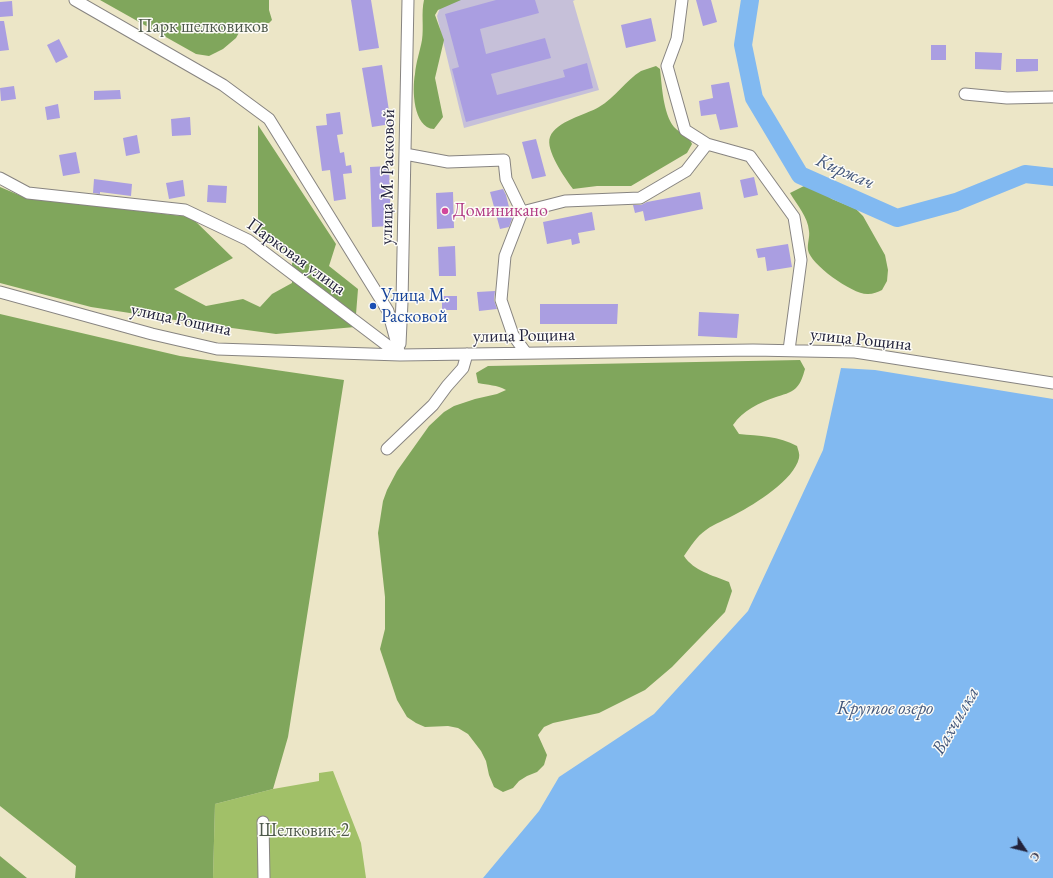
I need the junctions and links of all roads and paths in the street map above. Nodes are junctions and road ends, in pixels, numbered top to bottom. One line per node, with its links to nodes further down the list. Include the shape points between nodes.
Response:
1 (75, 0): 12 (street, via 223,85 269,119)
2 (408, 0): 7 (street, улица М. Расковой)
3 (682, 0): 6 (street, via 677,39 666,66 685,130)
4 (965, 94): 5 (street, via 1007,98)
5 (1053, 97)
6 (707, 144): 9 (street, via 686,171 640,198 565,201); 13 (street, via 750,156 794,217 801,260)
7 (405, 154): 9 (street, via 448,162 504,160 506,179); 11 (street, улица М. Расковой)
8 (0, 178): 15 (street, Парковая улица, via 28,193 185,210 248,240)
9 (522, 212): 14 (street, via 505,256 501,300 513,334)
10 (0, 292): 15 (street, улица Рощина, via 152,334 217,349)
11 (402, 302): 12 (street, via 396,310); 15 (street, улица М. Расковой)
12 (388, 311): 15 (street)
13 (789, 350): 14 (street, улица Рощина); 17 (street, улица Рощина, via 855,352)
14 (526, 353): 16 (street, улица Рощина)
15 (400, 354): 16 (street, улица Рощина)
16 (467, 354): 18 (street, via 463,368 433,405)
17 (1053, 383)
18 (387, 449)
19 (263, 822): 20 (street)
20 (264, 878)

